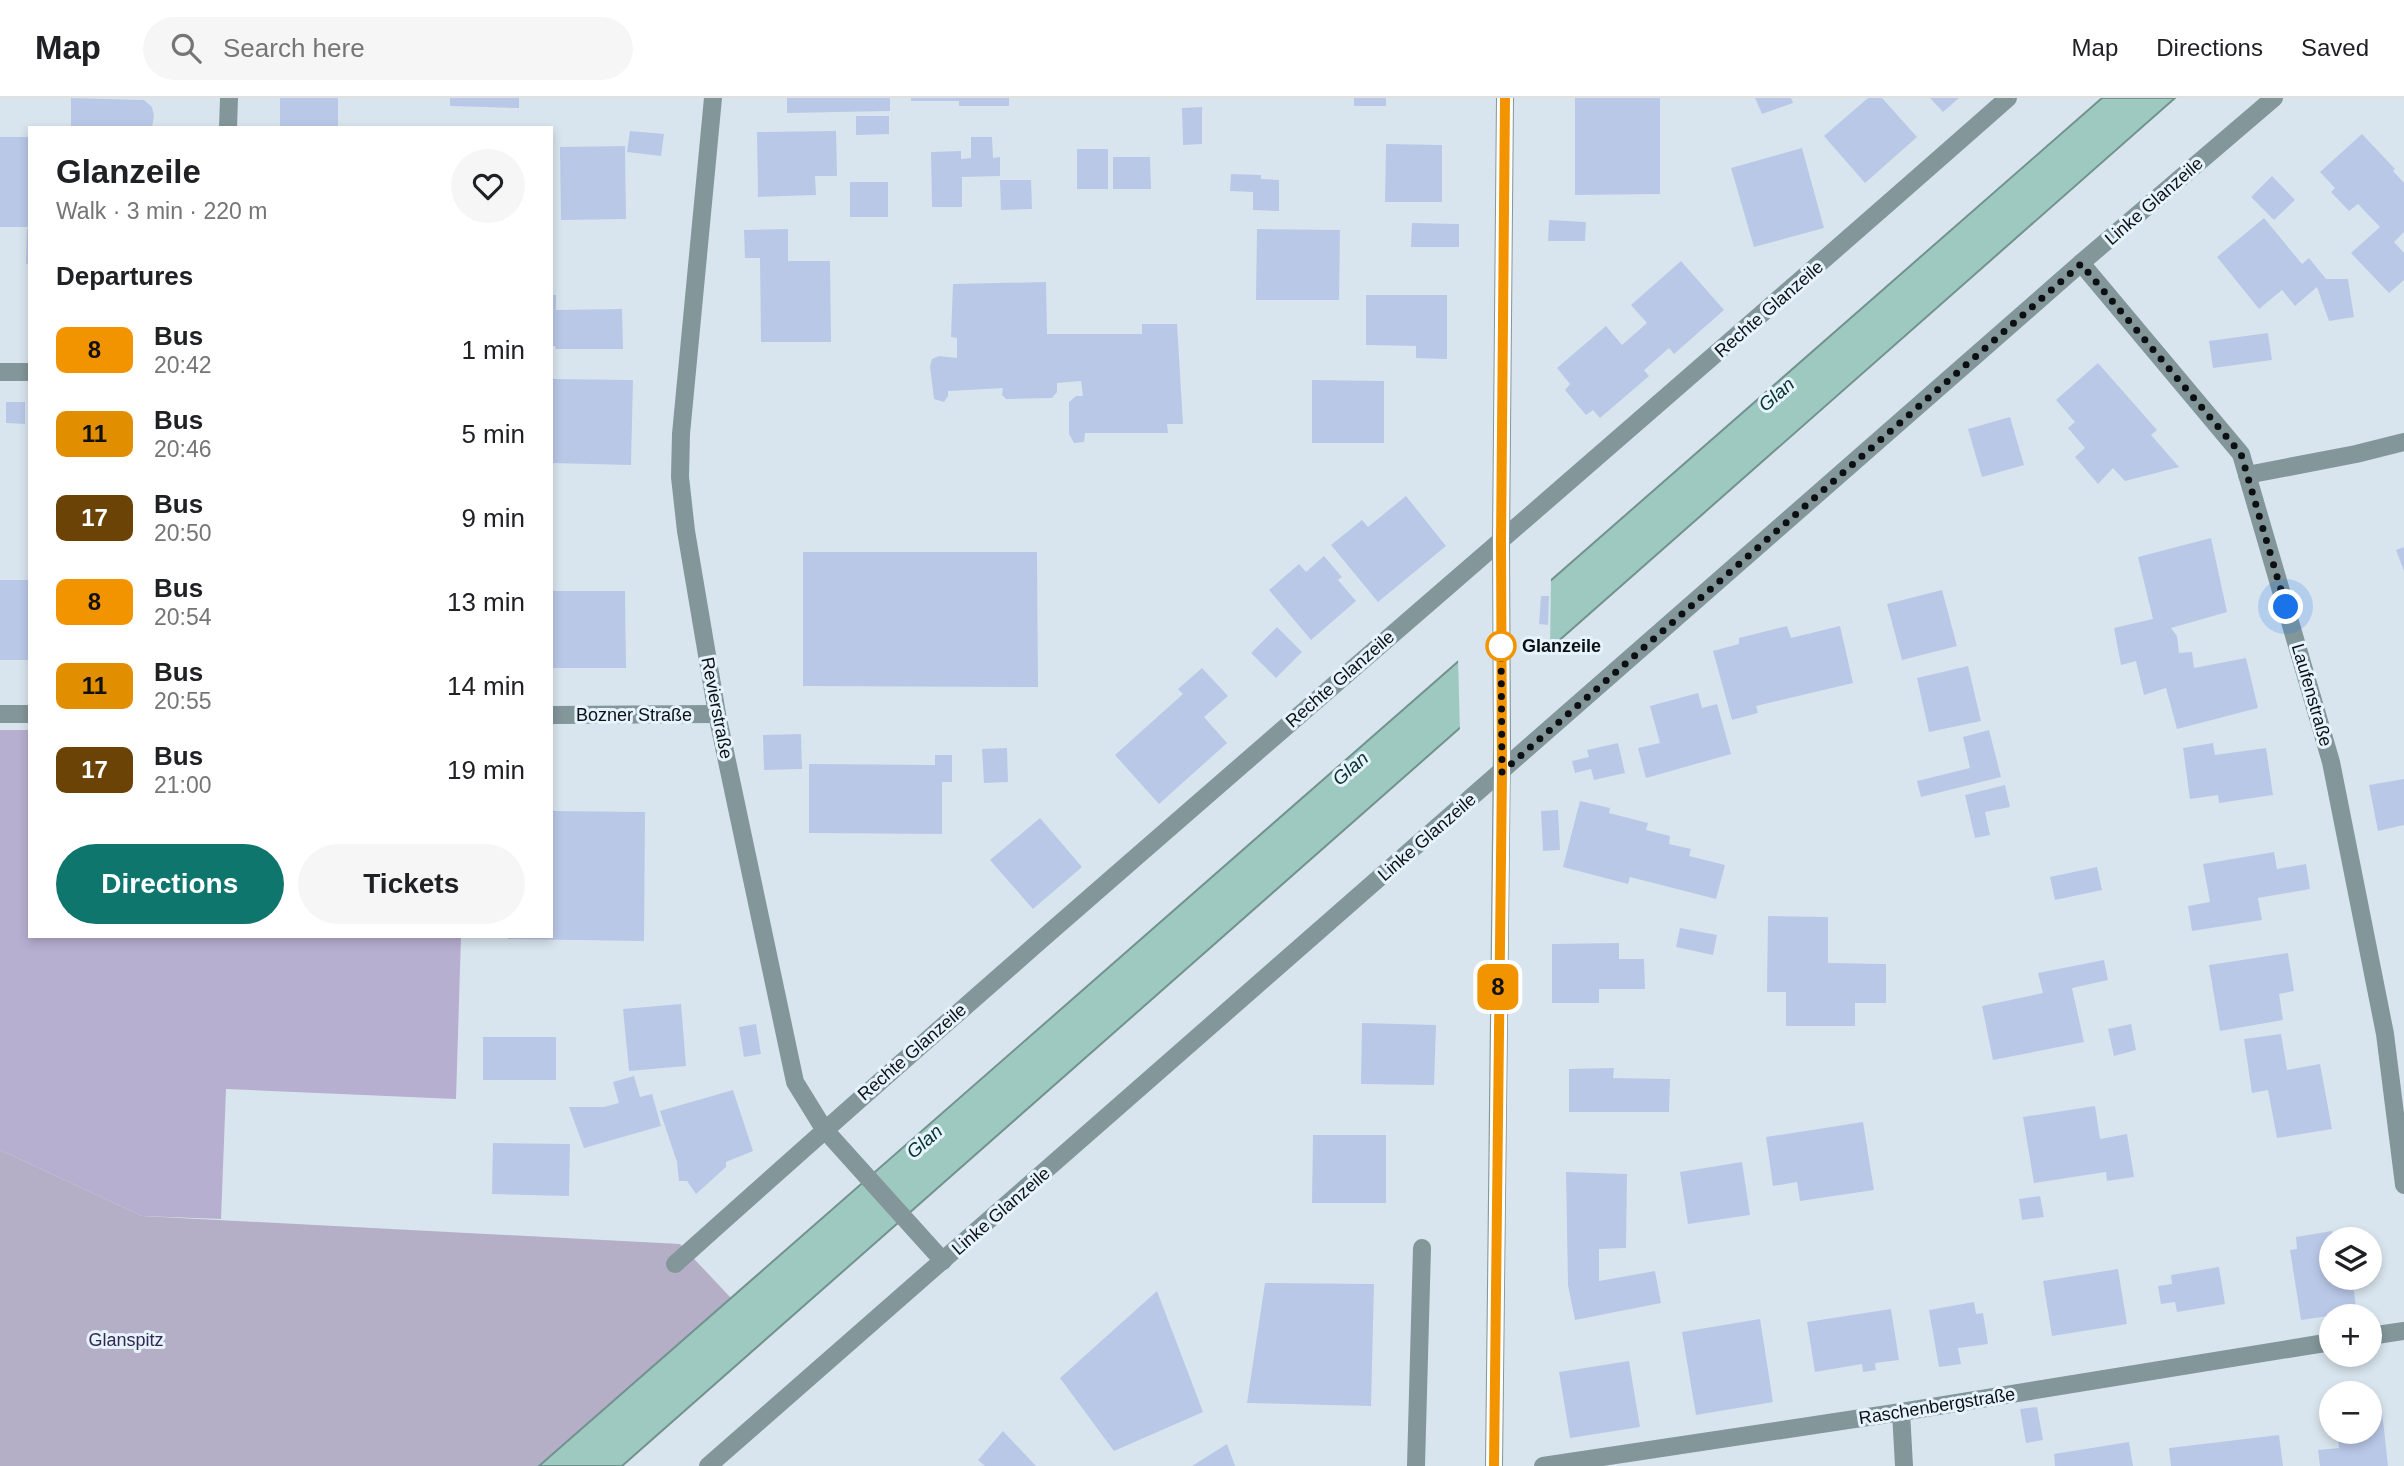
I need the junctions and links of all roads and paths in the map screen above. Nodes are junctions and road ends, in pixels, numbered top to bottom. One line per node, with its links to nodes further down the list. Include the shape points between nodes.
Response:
1 (229, 98): 6 (street)
2 (713, 98): 15 (street, Revierstraße, via 680,477)
3 (1505, 98): 12 (street)
4 (2008, 98): 12 (street, Rechte Glanzeile)
5 (2274, 98): 7 (street, Linke Glanzeile)
6 (228, 126)
7 (2081, 264): 11 (street, Laufenstraße, via 2241,454); 17 (street, Linke Glanzeile)
8 (0, 372): 9 (street)
9 (28, 372)
10 (2404, 442): 11 (street)
11 (2246, 475): 19 (street, Laufenstraße, via 2331,762 2385,1034)
12 (1501, 541): 17 (street); 18 (street, Rechte Glanzeile)
13 (0, 714): 14 (street)
14 (28, 714)
15 (718, 714): 16 (street, Bozner Straße); 18 (street, Revierstraße, via 795,1082)
16 (553, 715)
17 (1502, 772): 21 (street, Linke Glanzeile); 29 (street)
18 (824, 1129): 21 (street, Revierstraße); 22 (street, Rechte Glanzeile)
19 (2404, 1185)
20 (1422, 1248): 28 (street)
21 (943, 1261): 27 (street, Linke Glanzeile)
22 (675, 1264)
23 (2404, 1331): 24 (street)
24 (2382, 1334)
25 (2319, 1344): 26 (street, Raschenbergstraße)
26 (1901, 1412): 30 (street, Raschenbergstraße); 31 (street)
27 (708, 1466)
28 (1416, 1466)
29 (1494, 1466)
30 (1543, 1466)
31 (1904, 1466)

